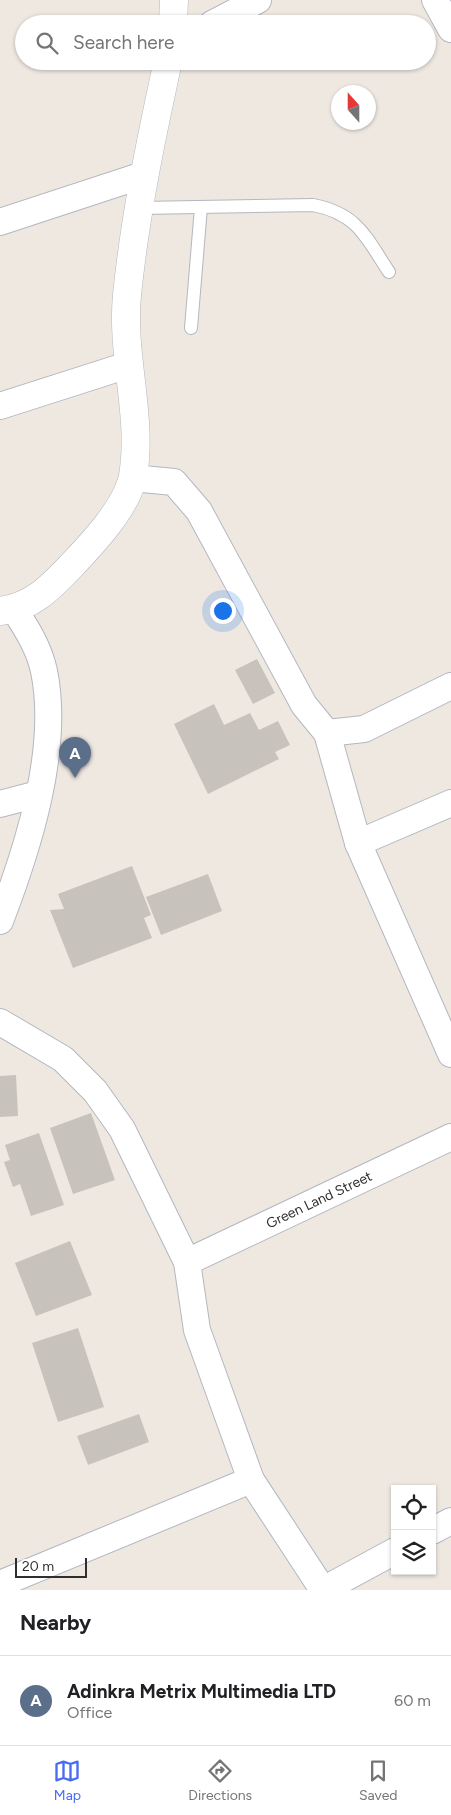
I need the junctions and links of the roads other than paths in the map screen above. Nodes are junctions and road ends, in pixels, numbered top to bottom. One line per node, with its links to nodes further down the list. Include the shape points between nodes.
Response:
1 (174, 0): 4 (street)
2 (258, 0): 5 (street)
3 (435, 0): 6 (street)
4 (173, 15)
5 (229, 15)
6 (451, 29)
7 (166, 70): 8 (street)
8 (143, 175): 10 (street); 11 (street)
9 (201, 207): 10 (lane); 12 (lane, via 313,205 329,208 345,215 360,230); 13 (lane)
10 (139, 208): 14 (street, via 126,298)
11 (0, 222)
12 (389, 272)
13 (191, 328)
14 (128, 365): 15 (street); 16 (street, via 135,426)
15 (0, 406)
16 (132, 478): 17 (street, via 121,504 89,547 33,602); 19 (street, via 174,482 199,511 304,705)
17 (7, 610): 20 (street, via 33,638 44,671 49,731)
18 (451, 686): 19 (street, via 364,730)
19 (327, 733): 23 (street)
20 (38, 794): 22 (street); 24 (street, via 22,863)
21 (451, 803): 23 (street)
22 (0, 804)
23 (358, 843): 26 (street)
24 (0, 921)
25 (0, 1022): 28 (street, via 63,1060 96,1091 122,1129)
26 (451, 1054)
27 (451, 1137): 28 (street, Green Land Street)
28 (187, 1262): 29 (street, via 197,1330)
29 (251, 1480): 32 (street, via 323,1590); 33 (street)
30 (451, 1521): 31 (street)
31 (434, 1530)
32 (391, 1553)
33 (0, 1584)

